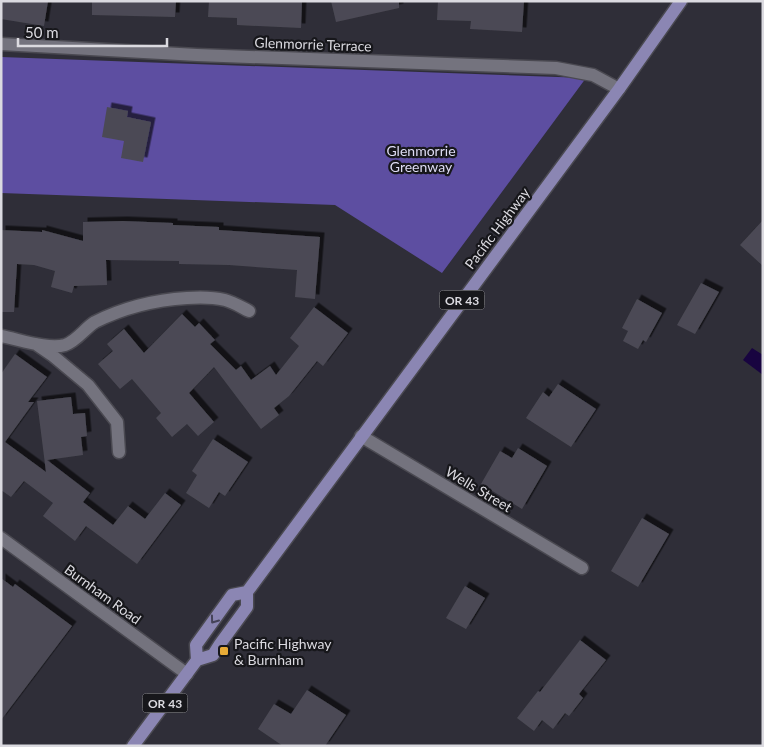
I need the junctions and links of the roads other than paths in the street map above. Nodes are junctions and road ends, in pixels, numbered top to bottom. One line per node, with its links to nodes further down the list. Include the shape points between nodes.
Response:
1 (681, 1): 3 (main road, Pacific Highway / OR 43)
2 (1, 44): 3 (street, Glenmorrie Terrace, via 197,55 556,68 593,75)
3 (619, 89): 8 (main road, Pacific Highway / OR 43)
4 (249, 311): 7 (street, via 226,300 208,297 165,300 114,313 93,324 68,344)
5 (1, 326): 7 (street)
6 (1, 336): 7 (street)
7 (34, 343): 9 (street, via 88,385 116,422)
8 (361, 436): 11 (street, Wells Street); 12 (main road, Pacific Highway / OR 43)
9 (119, 452)
10 (1, 538): 14 (street, Burnham Road)
11 (582, 568)
12 (246, 592): 13 (main road, Pacific Highway / OR 43, via 247,607 213,655); 13 (main road, Pacific Highway / OR 43, one-way to 13, via 232,595 196,645)
13 (197, 660): 14 (main road, Pacific Highway / OR 43)
14 (187, 674): 15 (main road, Pacific Highway / OR 43)
15 (133, 746)

